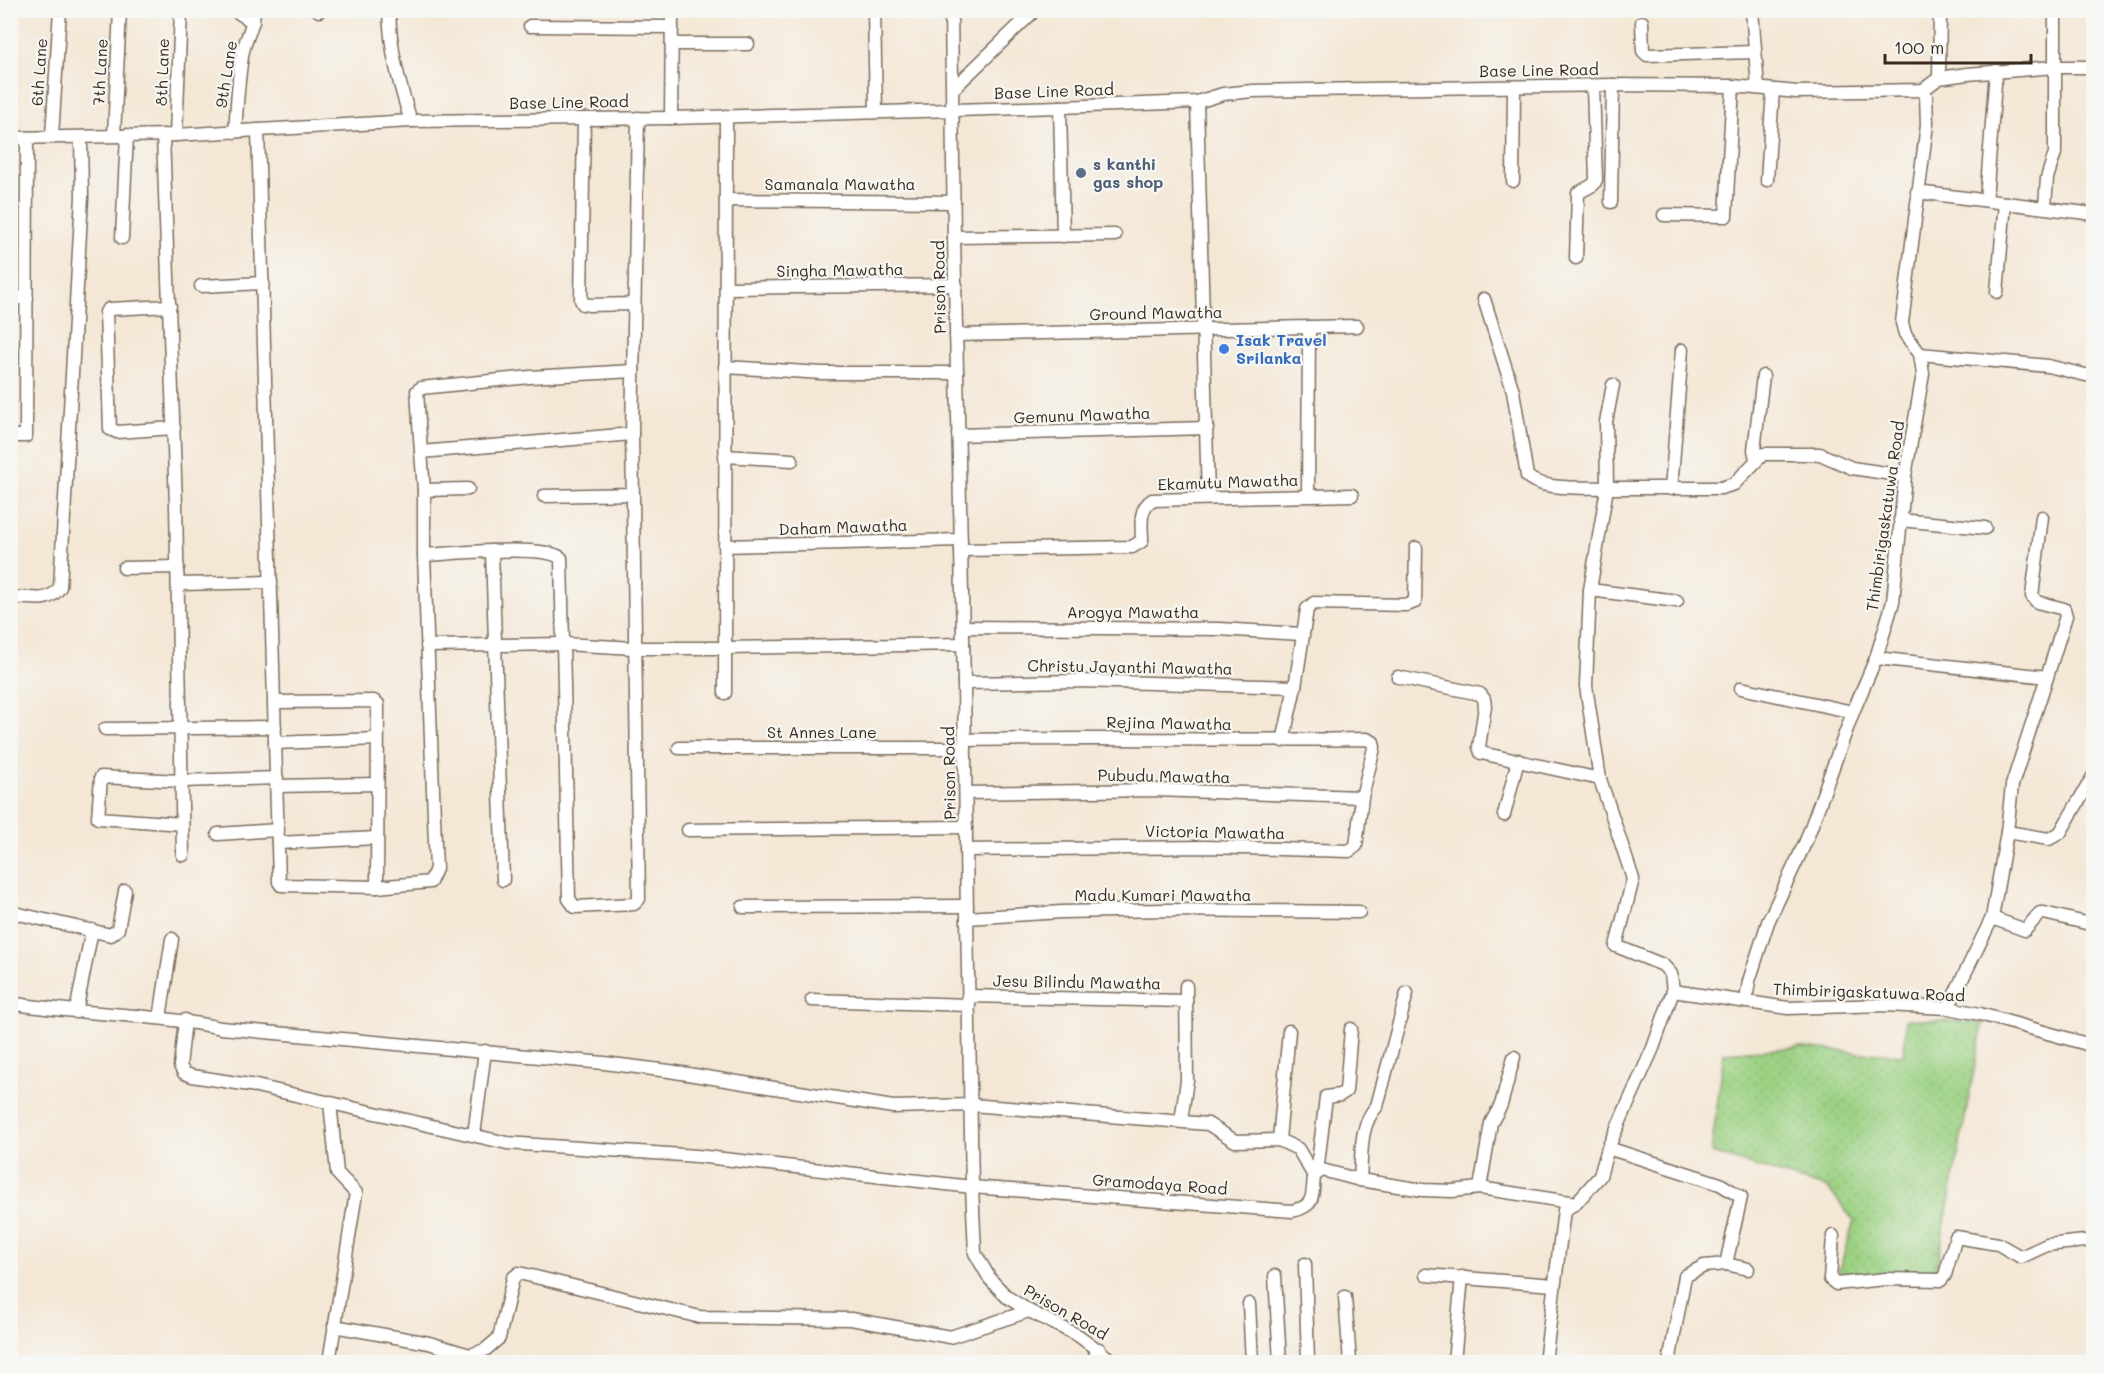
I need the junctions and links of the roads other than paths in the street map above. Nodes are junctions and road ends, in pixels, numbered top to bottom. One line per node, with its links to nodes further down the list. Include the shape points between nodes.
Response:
1 (60, 10): 47 (street, 6th Lane)
2 (120, 10): 43 (street, 7th Lane)
3 (182, 10): 46 (street, 8th Lane)
4 (234, 10): 13 (street)
5 (389, 10): 40 (street, via 390,40)
6 (672, 10): 16 (street)
7 (874, 10): 34 (street)
8 (951, 10): 29 (street, Prison Road)
9 (1035, 10): 29 (street)
10 (1752, 10): 19 (street)
11 (1940, 10): 23 (street)
12 (2055, 10): 20 (street)
13 (254, 16): 42 (street, 9th Lane, via 243,48)
14 (1642, 22): 19 (street, via 1643,51 1647,55)
15 (530, 26): 16 (street)
16 (672, 27): 17 (street)
17 (672, 44): 18 (street); 38 (street)
18 (748, 44)
19 (1755, 52): 28 (street)
20 (2055, 67): 21 (street); 22 (street); 59 (street, via 2055,153 2047,178)
21 (2094, 67)
22 (1996, 71): 23 (street); 55 (street)
23 (1939, 78): 31 (street)
24 (1613, 85): 25 (street, Base Line Road); 26 (street, Base Line Road); 57 (street)
25 (1593, 86): 27 (street, Base Line Road); 66 (street, via 1596,180 1578,192)
26 (1733, 86): 28 (street, Base Line Road); 61 (street, via 1726,216)
27 (1514, 87): 32 (street, Base Line Road, via 1253,91); 52 (street)
28 (1758, 88): 30 (street, Base Line Road)
29 (953, 89): 35 (street, Prison Road)
30 (1773, 90): 31 (street, Base Line Road); 51 (street)
31 (1923, 90): 53 (street, via 1927,124)
32 (1197, 102): 33 (street, Base Line Road); 79 (street)
33 (1060, 107): 35 (street, Base Line Road); 63 (street)
34 (876, 111): 35 (street, Base Line Road); 36 (street, Base Line Road)
35 (954, 111): 56 (street, Prison Road)
36 (726, 116): 38 (street, Base Line Road); 54 (street)
37 (638, 118): 38 (street, Base Line Road); 39 (street, Base Line Road); 75 (street)
38 (670, 118)
39 (584, 119): 40 (street, Base Line Road); 75 (street, via 581,300 590,305)
40 (411, 121): 41 (street, Base Line Road)
41 (258, 130): 42 (street, Base Line Road); 67 (street)
42 (235, 132): 46 (street, Base Line Road)
43 (114, 135): 44 (street, Base Line Road); 48 (street, Base Line Road)
44 (127, 135): 45 (street, Base Line Road); 65 (street)
45 (163, 135): 46 (street, Base Line Road); 76 (street)
46 (176, 135)
47 (52, 136): 48 (street, Base Line Road); 50 (street, Base Line Road)
48 (81, 136): 121 (street, via 82,197 60,587 54,596 45,598)
49 (10, 138): 50 (street, Base Line Road)
50 (27, 138): 73 (street)
51 (1767, 180)
52 (1513, 181)
53 (1917, 192): 55 (street); 82 (street, via 1902,323)
54 (726, 200): 56 (street, Samanala Mawatha); 70 (street)
55 (1986, 200): 58 (street)
56 (954, 202): 64 (street, Prison Road)
57 (1611, 202)
58 (2005, 202): 59 (street); 71 (street)
59 (2045, 207): 60 (street)
60 (2094, 214)
61 (1664, 215)
62 (1115, 235): 63 (street)
63 (1063, 236): 64 (street)
64 (954, 237): 68 (street, Prison Road)
65 (122, 238)
66 (1576, 258)
67 (262, 282): 69 (street); 118 (street)
68 (956, 285): 70 (street, Singha Mawatha); 80 (street, Prison Road)
69 (201, 286)
70 (726, 288): 83 (street)
71 (1997, 292)
72 (10, 298): 73 (street)
73 (27, 298): 93 (street, via 26,436)
74 (1484, 299): 99 (street, via 1513,392 1527,476 1533,482 1563,487)
75 (634, 304): 84 (street)
76 (170, 306): 89 (street); 89 (street, via 106,312 110,429 117,432)
77 (1357, 326): 78 (street, Ground Mawatha)
78 (1309, 327): 79 (street, Ground Mawatha); 106 (street)
79 (1202, 328): 80 (street, Ground Mawatha); 90 (street)
80 (956, 335): 85 (street, Prison Road)
81 (1682, 350): 101 (street)
82 (1920, 354): 87 (street, via 2048,366); 98 (street, Thimbirigaskatuwa Road, via 1923,374)
83 (725, 367): 85 (street, via 822,373); 95 (street)
84 (633, 371): 91 (street); 94 (street, via 421,388 417,391)
85 (957, 373): 92 (street, Prison Road)
86 (1763, 376): 96 (street)
87 (2094, 377)
88 (1613, 385): 99 (street, via 1606,423)
89 (174, 428): 116 (street)
90 (1207, 428): 92 (street, Gemunu Mawatha); 107 (street)
91 (632, 434): 94 (street); 103 (street)
92 (958, 435): 111 (street, Prison Road)
93 (10, 436)
94 (421, 453): 102 (street)
95 (725, 456): 97 (street); 112 (street)
96 (1756, 459): 98 (street, via 1763,454 1820,454 1851,468); 101 (street, via 1734,484)
97 (792, 460)
98 (1905, 476): 109 (street, Thimbirigaskatuwa Road)
99 (1607, 488): 101 (street); 120 (street)
100 (468, 489): 102 (street)
101 (1671, 489)
102 (424, 490): 115 (street)
103 (633, 494): 105 (street); 129 (street)
104 (1352, 495): 106 (street, Ekamutu Mawatha)
105 (544, 496)
106 (1308, 496): 107 (street, Ekamutu Mawatha)
107 (1208, 498): 111 (street, Ekamutu Mawatha, via 1152,500 1142,513 1142,541 1132,547)
108 (2042, 517): 133 (street, via 2032,596 2037,602 2064,609 2066,616)
109 (1900, 520): 110 (street); 131 (street, Thimbirigaskatuwa Road, via 1893,602)
110 (1985, 528)
111 (961, 545): 112 (street, Daham Mawatha); 123 (street, Prison Road)
112 (725, 546): 130 (street)
113 (1416, 548): 124 (street, via 1415,602 1314,603 1307,609)
114 (492, 551): 115 (street); 125 (street, via 549,553 561,558); 128 (street)
115 (424, 555): 127 (street)
116 (178, 567): 117 (street); 119 (street)
117 (123, 568)
118 (271, 582): 119 (street); 138 (street)
119 (178, 584): 142 (street)
120 (1590, 590): 122 (street); 151 (street, via 1586,686)
121 (10, 598)
122 (1677, 601)
123 (963, 627): 124 (street, Arogya Mawatha); 126 (street, Prison Road)
124 (1302, 634): 135 (street)
125 (564, 644): 128 (street); 129 (street); 129 (street, via 569,899 575,907 634,904 639,899)
126 (963, 644): 130 (street); 134 (street, Prison Road)
127 (427, 646): 128 (street); 168 (street, via 436,869 430,882)
128 (496, 646): 167 (street)
129 (634, 648): 130 (street)
130 (726, 648): 137 (street)
131 (1876, 658): 133 (street); 139 (street, Thimbirigaskatuwa Road)
132 (1398, 677): 149 (street, via 1480,694 1485,706 1481,753)
133 (2047, 677): 161 (street, via 2012,784)
134 (964, 683): 135 (street, Christu Jayanthi Mawatha, via 1078,681); 147 (street, Prison Road)
135 (1295, 687): 144 (street)
136 (1741, 688): 139 (street)
137 (725, 693)
138 (275, 702): 140 (street); 143 (street, via 376,701)
139 (1853, 712): 184 (street, Thimbirigaskatuwa Road, via 1806,841 1768,922)
140 (275, 727): 142 (street); 146 (street)
141 (105, 729): 142 (street)
142 (181, 729): 152 (street)
143 (377, 739): 146 (street); 154 (street)
144 (1283, 741): 145 (street, Rejina Mawatha); 147 (street, Rejina Mawatha, via 1051,738)
145 (1373, 742): 156 (street, Victoria Mawatha)
146 (275, 743): 153 (street)
147 (965, 744): 148 (street, St Annes Lane); 155 (street, Prison Road)
148 (679, 748)
149 (1518, 760): 151 (street); 157 (street)
150 (2094, 775): 161 (street, via 2060,833 2049,839)
151 (1600, 779): 179 (street, via 1633,879 1616,946 1663,965 1671,974)
152 (181, 780): 153 (street); 158 (street); 158 (street, via 102,777 97,817)
153 (277, 782): 154 (street); 163 (street)
154 (377, 784): 164 (street)
155 (966, 793): 156 (street, Pubudu Mawatha, via 1155,790); 159 (street, Prison Road)
156 (1362, 797): 165 (street, Victoria Mawatha, via 1356,846 1349,851 1205,847)
157 (1504, 815)
158 (182, 824): 166 (street)
159 (966, 827): 160 (street); 165 (street, Prison Road)
160 (688, 830)
161 (2007, 832): 174 (street)
162 (218, 834): 163 (street)
163 (278, 836): 164 (street); 168 (street, via 281,885)
164 (377, 838): 168 (street)
165 (966, 850): 172 (street, Prison Road)
166 (183, 855)
167 (503, 880)
168 (377, 887)
169 (125, 891): 176 (street, via 115,933)
170 (742, 907): 172 (street, Madu Kumari Mawatha)
171 (10, 912): 176 (street)
172 (967, 912): 173 (street, Madu Kumari Mawatha); 182 (street, Prison Road)
173 (1359, 912)
174 (1992, 918): 175 (street, via 2025,930 2044,912); 186 (street)
175 (2094, 925)
176 (92, 930): 187 (street)
177 (172, 939): 188 (street)
178 (1186, 986): 183 (street)
179 (1673, 991): 184 (street, Thimbirigaskatuwa Road); 200 (street, via 1653,1048)
180 (1407, 993): 202 (street, via 1377,1106 1364,1128)
181 (812, 1000): 182 (street, Jesu Bilindu Mawatha)
182 (968, 1001): 183 (street, Jesu Bilindu Mawatha); 196 (street, Prison Road)
183 (1185, 1001): 197 (street, via 1187,1080)
184 (1746, 1001): 186 (street, Thimbirigaskatuwa Road, via 1788,1008)
185 (10, 1004): 187 (street)
186 (1948, 1008): 192 (street, Thimbirigaskatuwa Road)
187 (76, 1011): 188 (street)
188 (160, 1018): 189 (street)
189 (185, 1020): 193 (street, via 221,1028); 195 (street, via 180,1066 184,1073)
190 (1351, 1029): 201 (street, Gramodaya Road, via 1346,1091 1326,1097)
191 (1289, 1031): 199 (street)
192 (2094, 1046)
193 (485, 1051): 196 (street, via 669,1071 893,1107); 198 (street)
194 (1514, 1057): 204 (street, via 1501,1105 1491,1123)
195 (330, 1102): 198 (street); 218 (street, via 337,1173 356,1193)
196 (971, 1105): 197 (street); 203 (street, Prison Road)
197 (1181, 1121): 199 (street, via 1208,1124 1235,1141)
198 (474, 1135): 203 (street, via 507,1143 697,1156)
199 (1278, 1140): 201 (street, via 1298,1149)
200 (1608, 1148): 205 (street, via 1600,1176); 209 (street, via 1720,1184 1741,1197)
201 (1316, 1174): 202 (street, via 1322,1170); 203 (street, Gramodaya Road, via 1312,1201 1305,1208 1292,1211)
202 (1360, 1180): 204 (street, via 1423,1190)
203 (972, 1187): 217 (street, Prison Road, via 975,1253 990,1279 1007,1297)
204 (1480, 1188): 205 (street)
205 (1576, 1203): 214 (street, via 1564,1210)
206 (1833, 1236): 207 (street, via 1830,1279 1836,1284 1886,1279 1941,1280 1956,1237 1998,1244 2021,1257 2047,1245)
207 (2092, 1237)
208 (1305, 1264): 225 (street)
209 (1726, 1264): 210 (street); 229 (street, via 1704,1266 1685,1276)
210 (1748, 1269)
211 (1426, 1275): 213 (street)
212 (1275, 1276): 224 (street)
213 (1462, 1277): 214 (street); 227 (street)
214 (1554, 1285): 228 (street)
215 (1345, 1297): 226 (street)
216 (1249, 1304): 223 (street)
217 (1029, 1311): 218 (street, via 950,1337 850,1319 700,1317 519,1273 513,1278 499,1338 485,1350 470,1355 429,1343); 219 (street, Prison Road)
218 (334, 1326): 220 (street)
219 (1099, 1349): 221 (street); 222 (street, Prison Road)
220 (329, 1362)
221 (1092, 1362)
222 (1114, 1362)
223 (1252, 1362)
224 (1280, 1362)
225 (1308, 1362)
226 (1350, 1362)
227 (1454, 1362)
228 (1545, 1362)
229 (1669, 1362)

